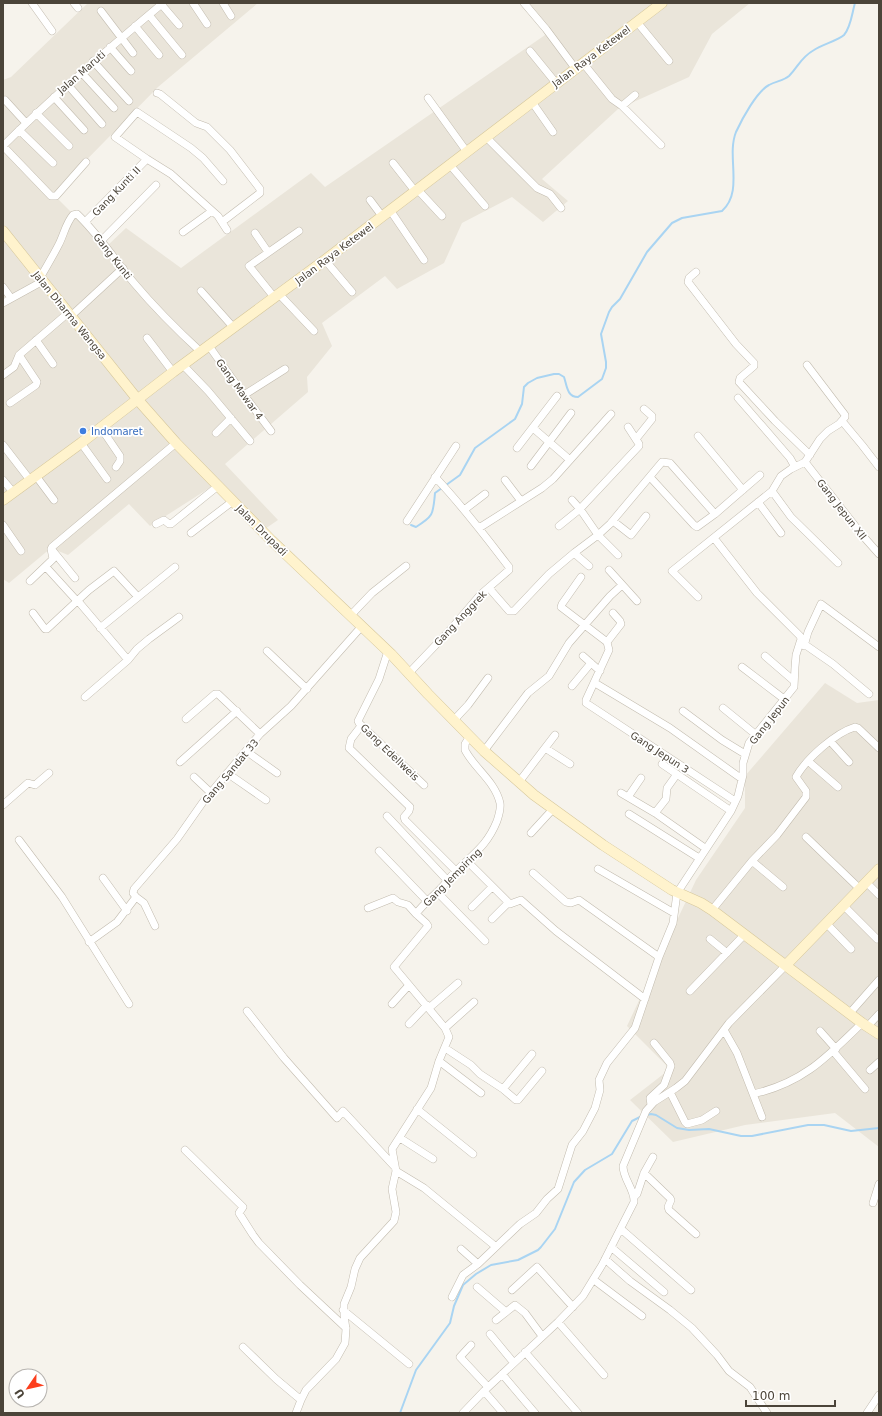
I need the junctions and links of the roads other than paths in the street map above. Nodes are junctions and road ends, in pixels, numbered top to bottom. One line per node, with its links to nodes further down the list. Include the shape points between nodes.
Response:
1 (32, 3): 14 (street)
2 (193, 3): 11 (street)
3 (222, 3): 9 (street)
4 (524, 3): 23 (street)
5 (661, 3): 10 (street, Jalan Raya Ketewel)
6 (159, 4): 8 (street, Jalan Maruti); 12 (street)
7 (101, 11): 15 (street)
8 (149, 15): 13 (street, Jalan Maruti); 20 (street)
9 (231, 16)
10 (637, 22): 22 (street); 23 (street, Jalan Raya Ketewel)
11 (207, 24)
12 (179, 25)
13 (135, 26): 15 (street, Jalan Maruti); 19 (street)
14 (52, 30)
15 (121, 38): 16 (street, Jalan Maruti); 18 (street)
16 (110, 47): 21 (street, Jalan Maruti); 24 (street)
17 (530, 51): 26 (street)
18 (133, 53)
19 (159, 55)
20 (182, 55)
21 (93, 61): 25 (street, Jalan Maruti); 33 (street)
22 (669, 62)
23 (579, 65): 26 (street, Jalan Raya Ketewel); 35 (street)
24 (131, 71)
25 (80, 72): 27 (street, Jalan Maruti); 36 (street)
26 (556, 83): 34 (street, Jalan Raya Ketewel)
27 (66, 84): 30 (street, Jalan Maruti); 39 (street)
28 (157, 93): 63 (street, via 196,123 210,129 260,189 260,193)
29 (635, 95): 35 (street)
30 (54, 97): 37 (street, Jalan Maruti); 41 (street)
31 (428, 98): 47 (street)
32 (5, 100): 38 (street)
33 (129, 101)
34 (532, 102): 42 (street); 43 (street, Jalan Raya Ketewel)
35 (622, 106): 44 (street)
36 (114, 108)
37 (36, 113): 38 (street, Jalan Maruti); 46 (street)
38 (26, 123): 40 (street, Jalan Maruti)
39 (102, 124)
40 (19, 130): 45 (street, Jalan Maruti); 50 (street)
41 (84, 130)
42 (553, 132)
43 (486, 137): 47 (street, Jalan Raya Ketewel); 58 (street, via 538,188 550,194)
44 (661, 145)
45 (3, 146): 49 (street, via 52,196 56,196)
46 (69, 146)
47 (467, 152): 52 (street, Jalan Raya Ketewel)
48 (147, 159): 53 (street, via 115,137 137,112 191,148); 59 (street, via 171,174); 62 (street, Gang Kunti II)
49 (86, 162)
50 (53, 163)
51 (393, 163): 55 (street)
52 (450, 164): 55 (street, Jalan Raya Ketewel); 57 (street)
53 (223, 181)
54 (156, 185): 69 (street)
55 (416, 190): 60 (street, Jalan Raya Ketewel); 61 (street)
56 (370, 200): 60 (street)
57 (485, 206)
58 (561, 208)
59 (212, 211): 63 (street); 67 (street)
60 (386, 213): 71 (street, Jalan Raya Ketewel); 72 (street)
61 (442, 216)
62 (85, 222): 69 (street, Gang Kunti); 75 (street, via 75,214 71,217)
63 (222, 222): 64 (street)
64 (227, 230)
65 (3, 231): 75 (street, Jalan Dharma Wangsa)
66 (299, 231): 70 (street)
67 (183, 232)
68 (254, 233): 70 (street)
69 (102, 240): 73 (street, Gang Kunti)
70 (268, 252): 79 (street, via 249,267)
71 (325, 260): 78 (street); 79 (street, Jalan Raya Ketewel)
72 (424, 260)
73 (123, 268): 82 (street); 87 (street, Gang Kunti, via 166,320)
74 (696, 272): 119 (street, via 688,282 754,364 739,382)
75 (42, 280): 80 (street); 82 (street, Jalan Dharma Wangsa)
76 (3, 286): 80 (street)
77 (201, 291): 83 (street)
78 (352, 292)
79 (277, 296): 83 (street, Jalan Raya Ketewel); 84 (street)
80 (11, 298): 81 (street)
81 (3, 303)
82 (70, 314): 86 (street); 98 (street, Jalan Dharma Wangsa)
83 (234, 328): 87 (street, Jalan Raya Ketewel)
84 (314, 331)
85 (147, 338): 93 (street)
86 (36, 340): 88 (street); 89 (street)
87 (205, 349): 90 (street, Jalan Raya Ketewel); 95 (street, Gang Mawar 4)
88 (19, 355): 94 (street, via 14,366); 99 (street, via 37,382)
89 (53, 364)
90 (183, 365): 93 (street, Jalan Raya Ketewel); 103 (street)
91 (807, 365): 104 (street, via 845,415)
92 (285, 369): 95 (street)
93 (174, 372): 98 (street, Jalan Raya Ketewel)
94 (3, 375)
95 (244, 395): 108 (street, Gang Mawar 4)
96 (557, 396): 107 (street)
97 (738, 398): 124 (street)
98 (138, 400): 106 (street, Jalan Raya Ketewel); 115 (street, Jalan Drupadi)
99 (10, 403)
100 (644, 409): 111 (street, via 652,418)
101 (571, 412): 113 (street)
102 (611, 414): 120 (street)
103 (232, 418): 109 (street); 112 (street)
104 (842, 421): 119 (street, via 825,433); 125 (street)
105 (628, 427): 111 (street)
106 (101, 428): 114 (street, Jalan Raya Ketewel); 123 (street, via 120,456)
107 (533, 428): 113 (street); 118 (street)
108 (272, 431)
109 (216, 433)
110 (698, 436): 134 (street)
111 (636, 439): 144 (street, via 639,446)
112 (250, 440)
113 (548, 442): 120 (street); 122 (street)
114 (81, 443): 129 (street, Jalan Raya Ketewel); 131 (street)
115 (176, 443): 133 (street, Jalan Drupadi); 158 (street)
116 (3, 444): 129 (street)
117 (456, 446): 127 (street)
118 (517, 448)
119 (810, 455): 121 (street)
120 (570, 460): 142 (street, via 542,488)
121 (805, 462): 124 (street); 161 (street, Gang Jepun XII)
122 (531, 466)
123 (116, 467)
124 (795, 467): 135 (street, via 781,476)
125 (879, 467)
126 (760, 475): 134 (street)
127 (435, 477): 145 (street, Gang Anggrek); 149 (street)
128 (650, 477): 146 (street, via 696,527); 146 (street, via 662,462 670,463); 148 (street)
129 (33, 478): 136 (street, Jalan Raya Ketewel); 139 (street)
130 (3, 480): 136 (street)
131 (107, 480)
132 (505, 480): 142 (street)
133 (218, 486): 141 (street, Jalan Drupadi); 150 (street, via 171,524 163,520)
134 (743, 490): 146 (street)
135 (772, 491): 143 (street); 163 (street, via 792,517)
136 (13, 492): 138 (street, Jalan Raya Ketewel)
137 (485, 494): 145 (street)
138 (3, 500)
139 (54, 500)
140 (572, 500): 144 (street)
141 (233, 501): 154 (street); 180 (street, Jalan Drupadi)
142 (521, 502): 153 (street)
143 (758, 502): 155 (street); 157 (street)
144 (580, 509): 152 (street); 156 (street)
145 (464, 510): 153 (street, Gang Anggrek)
146 (715, 514)
147 (646, 516): 148 (street, via 631,535)
148 (613, 520): 156 (street)
149 (407, 521)
150 (156, 524)
151 (3, 525): 159 (street)
152 (559, 526)
153 (479, 528): 173 (street, Gang Anggrek, via 509,568 509,571)
154 (191, 533)
155 (781, 533)
156 (598, 535): 160 (street); 162 (street)
157 (714, 538): 175 (street, via 672,571); 186 (street, Gang Jepun, via 757,593 800,636)
158 (51, 548): 166 (street, via 54,559); 170 (street)
159 (21, 551)
160 (574, 552): 165 (street); 173 (street, via 513,611 509,610)
161 (879, 554)
162 (618, 555)
163 (838, 563)
164 (406, 566): 180 (street, via 372,593)
165 (589, 566)
166 (46, 568): 171 (street); 176 (street)
167 (175, 568): 174 (street)
168 (609, 570): 172 (street)
169 (581, 577): 183 (street, via 560,606)
170 (75, 578)
171 (30, 581)
172 (622, 585): 177 (street); 183 (street)
173 (489, 588): 196 (street, Gang Anggrek, via 480,594)
174 (138, 597): 176 (street, via 114,571); 184 (street)
175 (698, 597)
176 (78, 601): 179 (street, via 46,629); 184 (street)
177 (637, 601)
178 (613, 612): 185 (street, via 621,624)
179 (34, 613)
180 (351, 615): 182 (street, Jalan Drupadi)
181 (179, 616): 192 (street, via 149,639)
182 (362, 626): 189 (street, Jalan Drupadi); 201 (street, Gang Sandat 33)
183 (585, 626): 185 (street); 219 (street, via 569,643 549,676 528,693)
184 (100, 628): 192 (street)
185 (608, 642): 195 (street, via 609,650)
186 (801, 646): 187 (street, via 821,604); 198 (street, Gang Jepun, via 796,655); 202 (street, via 828,660)
187 (879, 647)
188 (267, 651): 201 (street)
189 (392, 655): 196 (street, Jalan Drupadi); 210 (street, Gang Edellweis, via 358,721)
190 (584, 656): 193 (street)
191 (765, 656): 198 (street)
192 (128, 660): 203 (street)
193 (591, 663): 195 (street); 200 (street)
194 (742, 667): 204 (street)
195 (600, 671): 199 (street)
196 (409, 673): 209 (street, Jalan Drupadi)
197 (488, 678): 209 (street)
198 (794, 681): 204 (street, Gang Jepun, via 794,687)
199 (594, 683): 232 (street, via 670,728); 240 (street, Gang Jepun 3, via 585,702)
200 (572, 686)
201 (307, 689): 211 (street, Gang Sandat 33)
202 (869, 694)
203 (85, 697)
204 (784, 699): 212 (street, Gang Jepun)
205 (723, 708): 212 (street)
206 (236, 711): 208 (street, via 219,694 215,694); 211 (street); 222 (street)
207 (683, 711): 220 (street)
208 (186, 719)
209 (454, 720): 214 (street, Jalan Drupadi)
210 (361, 726): 234 (street, Gang Edellweis); 257 (street, via 351,739 349,748 410,807 410,811 404,817 405,820)
211 (260, 734): 218 (street, Gang Sandat 33)
212 (755, 734): 220 (street, Gang Jepun)
213 (555, 735): 217 (street)
214 (470, 736): 219 (street, Jalan Drupadi); 254 (street, Gang Jempiring, via 465,744 465,750 496,792 500,813 492,833)
215 (830, 741): 216 (street, via 855,727); 221 (street); 223 (street)
216 (878, 745)
217 (545, 748): 224 (street); 233 (street)
218 (246, 751): 227 (street, Gang Sandat 33); 228 (street)
219 (484, 751): 233 (street, Jalan Drupadi)
220 (745, 754): 232 (street, Gang Jepun)
221 (808, 761): 235 (street); 253 (street, via 796,778 806,791 806,797 777,836)
222 (180, 762)
223 (849, 762)
224 (570, 764)
225 (662, 764): 229 (street)
226 (49, 773): 241 (street, via 35,785 28,783)
227 (227, 773): 236 (street, Gang Sandat 33); 239 (street)
228 (277, 773)
229 (676, 774): 243 (street); 244 (street, via 667,788 666,799)
230 (194, 777): 236 (street)
231 (642, 778): 238 (street)
232 (742, 779): 240 (street, Gang Jepun, via 740,792)
233 (519, 782): 242 (street, Jalan Drupadi)
234 (424, 785)
235 (838, 787)
236 (211, 792): 267 (street, Gang Sandat 33, via 177,839 134,889)
237 (621, 793): 238 (street)
238 (628, 797): 244 (street)
239 (266, 800)
240 (735, 801): 243 (street, Gang Jepun)
241 (3, 804)
242 (553, 809): 247 (street); 265 (street, Jalan Drupadi)
243 (731, 811): 250 (street, Gang Jepun)
244 (655, 813): 250 (street)
245 (629, 814): 252 (street)
246 (387, 816): 260 (street)
247 (531, 833)
248 (806, 837): 261 (street)
249 (19, 840): 284 (street, via 62,897)
250 (705, 848): 252 (street, Gang Jepun)
251 (379, 851): 268 (street)
252 (699, 858): 265 (street, Gang Jepun)
253 (752, 861): 263 (street); 273 (street)
254 (467, 862): 257 (street, Gang Jempiring); 262 (street)
255 (598, 869): 276 (street)
256 (879, 869): 261 (street)
257 (456, 871): 260 (street, Gang Jempiring)
258 (533, 873): 287 (street, via 566,902 579,900)
259 (103, 878): 274 (street)
260 (447, 880): 264 (street, Gang Jempiring)
261 (863, 885): 266 (street); 270 (street)
262 (492, 887): 269 (street); 271 (street)
263 (782, 887)
264 (437, 892): 268 (street, Gang Jempiring); 283 (street)
265 (677, 893): 273 (street, Jalan Drupadi); 276 (street)
266 (879, 895)
267 (136, 897): 274 (street); 279 (street, via 144,903)
268 (426, 901): 275 (street, Gang Jempiring)
269 (508, 902): 277 (street); 293 (street, via 512,904 521,900 556,931)
270 (843, 906): 278 (street); 281 (street)
271 (472, 907)
272 (368, 908): 275 (street, via 393,898 408,905)
273 (712, 910): 280 (street, Jalan Drupadi)
274 (127, 911): 284 (street, via 117,922)
275 (416, 914): 291 (street, Gang Jempiring, via 428,926 394,967)
276 (674, 914): 287 (street, via 673,923)
277 (492, 919)
278 (826, 923): 285 (street); 288 (street)
279 (155, 926)
280 (745, 934): 286 (street); 288 (street, Jalan Drupadi)
281 (877, 938)
282 (710, 939): 286 (street)
283 (485, 941)
284 (89, 942): 295 (street)
285 (851, 949)
286 (727, 953): 292 (street)
287 (659, 957): 293 (street)
288 (786, 965): 299 (street, Jalan Drupadi); 304 (street)
289 (879, 980): 299 (street)
290 (458, 983): 297 (street)
291 (409, 985): 296 (street); 297 (street, Gang Jempiring)
292 (690, 991)
293 (645, 999): 336 (street, via 635,1028 607,1063 598,1080 600,1090 595,1108 572,1145 558,1189 544,1201 536,1213)
294 (474, 1002): 303 (street)
295 (129, 1004)
296 (392, 1004)
297 (428, 1006): 301 (street); 303 (street, Gang Jempiring)
298 (247, 1011): 329 (street, via 280,1054 337,1118 343,1111)
299 (849, 1014): 302 (street, Jalan Drupadi)
300 (879, 1014): 302 (street)
301 (409, 1024)
302 (864, 1025): 306 (street, Jalan Drupadi); 309 (street)
303 (445, 1028): 308 (street, via 449,1037)
304 (724, 1030): 317 (street, via 685,1081); 319 (street, via 737,1053)
305 (820, 1031): 309 (street)
306 (879, 1034)
307 (654, 1043): 320 (street, via 671,1066 664,1086 650,1098)
308 (445, 1048): 311 (street); 315 (street)
309 (834, 1050): 316 (street); 319 (street, via 798,1078 780,1087)
310 (532, 1054): 315 (street)
311 (439, 1061): 318 (street); 321 (street, via 432,1085)
312 (879, 1062): 313 (street)
313 (870, 1070)
314 (542, 1071): 315 (street, via 517,1100)
315 (503, 1089)
316 (865, 1089)
317 (670, 1092): 320 (street); 322 (street, via 687,1124 702,1120)
318 (481, 1093)
319 (753, 1094): 323 (street)
320 (651, 1105): 332 (street, via 642,1117 623,1166 623,1172)
321 (417, 1109): 324 (street); 326 (street)
322 (716, 1111)
323 (762, 1117)
324 (400, 1138): 328 (street); 329 (street, via 392,1149)
325 (185, 1150): 353 (street, via 243,1207 239,1213 259,1243)
326 (473, 1154)
327 (653, 1157): 330 (street)
328 (433, 1159)
329 (396, 1169): 336 (street, via 424,1188); 348 (street, via 392,1189 396,1207 395,1218 360,1258)
330 (644, 1173): 332 (street); 335 (street, via 670,1198 669,1210)
331 (879, 1184): 333 (street)
332 (634, 1197): 334 (street)
333 (873, 1203)
334 (621, 1229): 337 (street); 344 (street)
335 (696, 1234)
336 (495, 1246): 340 (street)
337 (611, 1247): 339 (street); 345 (street)
338 (461, 1249): 340 (street)
339 (605, 1259): 341 (street); 371 (street, via 692,1328 728,1371 750,1387)
340 (478, 1264): 346 (street, via 463,1275)
341 (594, 1280): 347 (street); 350 (street)
342 (477, 1287): 349 (street)
343 (512, 1290): 347 (street, via 537,1267)
344 (691, 1290)
345 (664, 1292)
346 (452, 1297)
347 (573, 1307): 352 (street)
348 (343, 1310): 353 (street); 360 (street)
349 (506, 1312): 351 (street); 355 (street, via 518,1306)
350 (642, 1316)
351 (496, 1320)
352 (558, 1322): 355 (street); 362 (street)
353 (346, 1328): 365 (street, via 342,1350 306,1390)
354 (490, 1334): 359 (street)
355 (542, 1336): 358 (street)
356 (471, 1346): 363 (street, via 460,1356)
357 (243, 1347): 365 (street)
358 (525, 1352): 359 (street); 370 (street)
359 (514, 1363): 361 (street)
360 (408, 1364)
361 (502, 1374): 363 (street); 369 (street)
362 (604, 1375)
363 (486, 1389): 367 (street); 368 (street)
364 (879, 1395): 372 (street)
365 (301, 1400): 366 (street)
366 (296, 1413)
367 (463, 1413)
368 (503, 1413)
369 (536, 1413)
370 (578, 1413)
371 (767, 1413)
372 (867, 1413)

